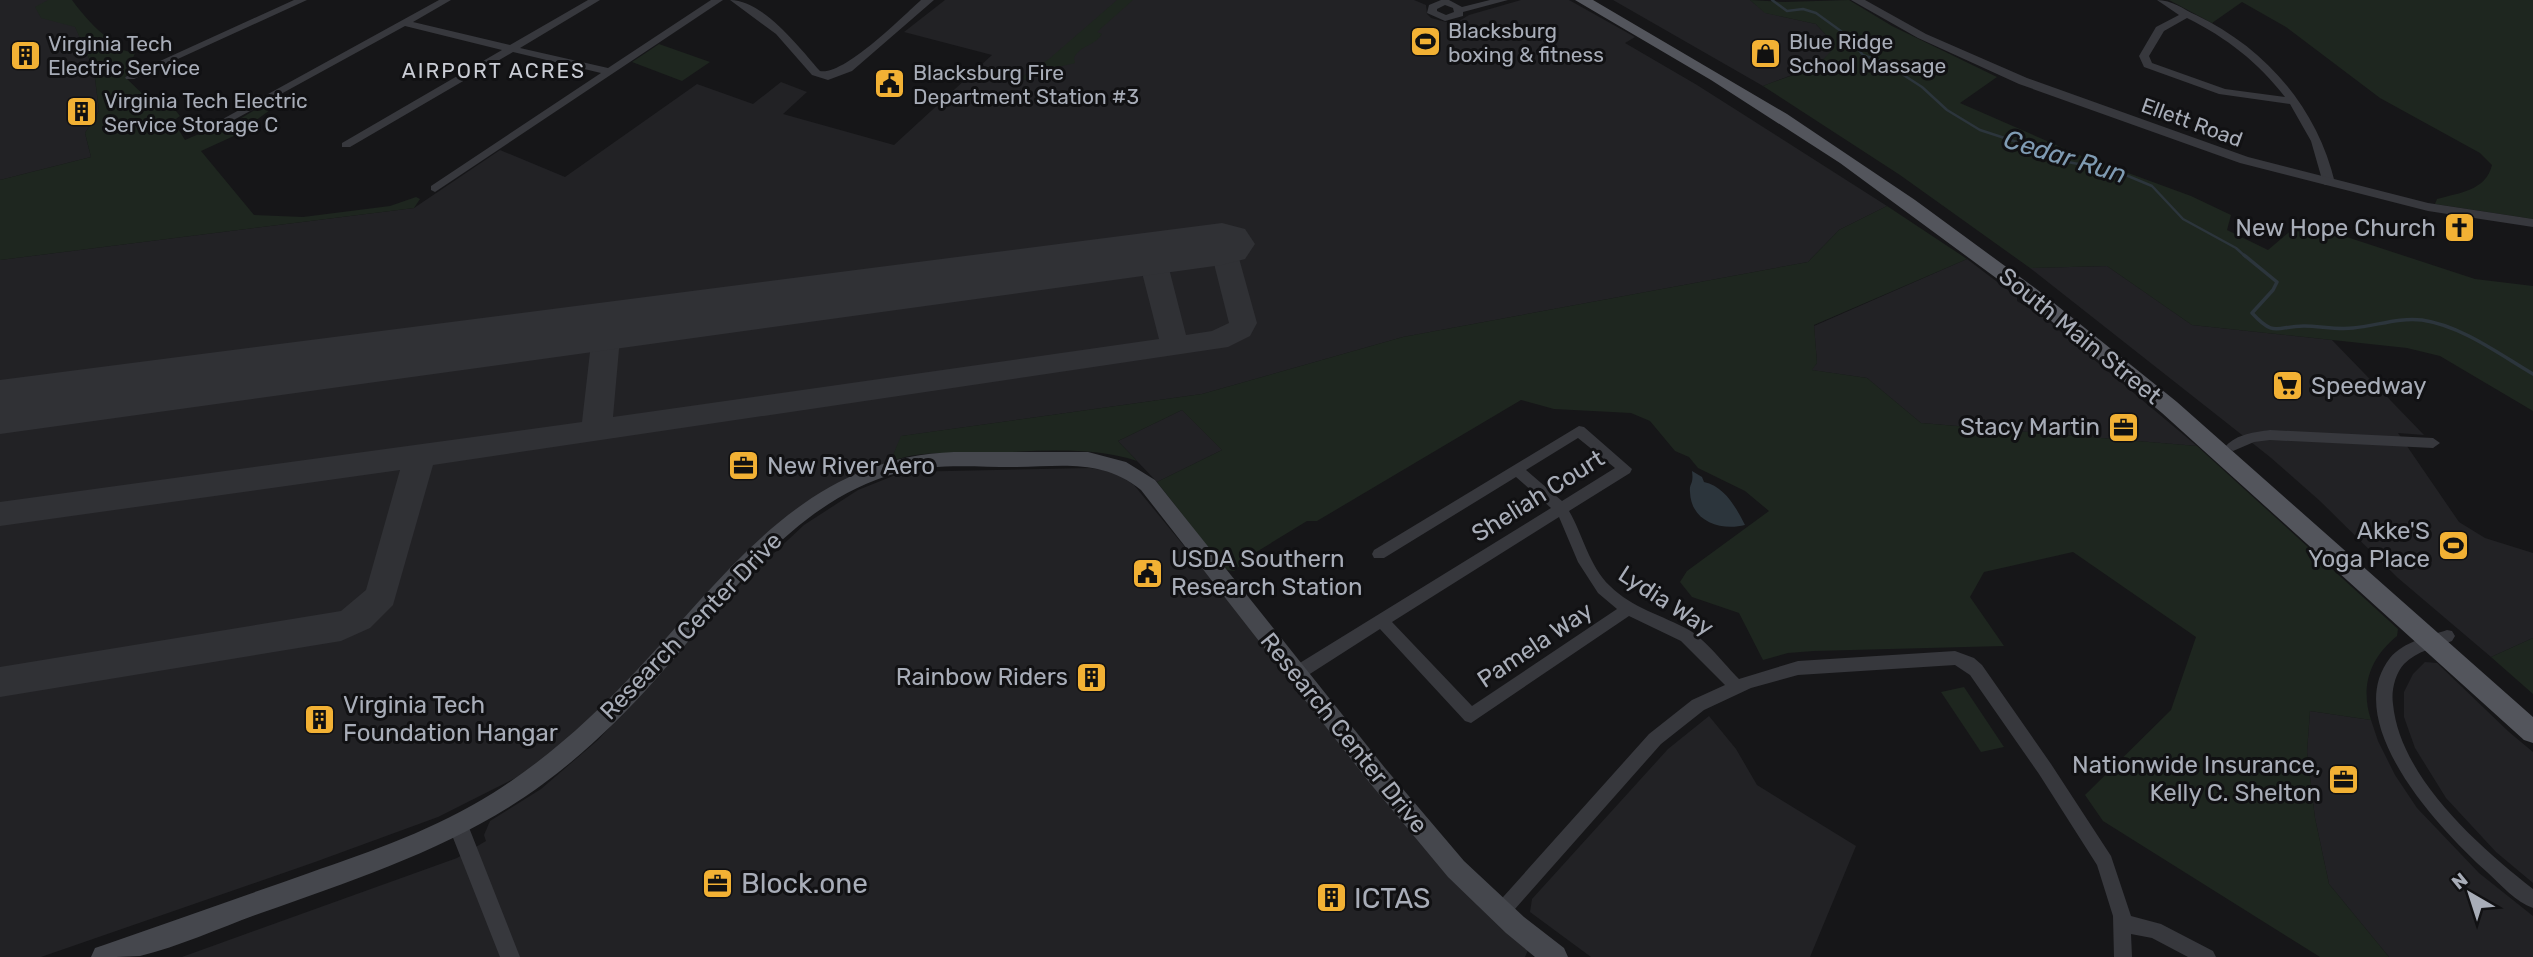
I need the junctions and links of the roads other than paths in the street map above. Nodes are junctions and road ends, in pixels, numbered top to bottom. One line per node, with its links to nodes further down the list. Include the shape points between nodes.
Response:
1 (302, 0): 17 (street)
2 (446, 0): 14 (street)
3 (595, 0): 15 (street)
4 (718, 0): 16 (street)
5 (736, 0): 6 (street, via 780,32 816,73 832,76 860,60)
6 (928, 0)
7 (1503, 0): 12 (street)
8 (1582, 0): 23 (main road, South Main Street, via 1743,92)
9 (1600, 0): 23 (main road, South Main Street, via 1745,82)
10 (1857, 0): 21 (street, Ellett Road, via 1922,36 2023,81 2244,160)
11 (2162, 0): 13 (street)
12 (1460, 10)
13 (2186, 15): 18 (street, via 2233,40 2278,79); 18 (street, via 2157,32 2144,56 2148,65 2223,92)
14 (403, 23): 15 (street); 19 (street)
15 (512, 48): 16 (street); 20 (street)
16 (610, 72): 22 (street)
17 (130, 77)
18 (2293, 101): 21 (street, via 2324,160)
19 (226, 120)
20 (346, 145)
21 (2329, 183): 24 (street, Ellett Road, via 2441,209)
22 (435, 188)
23 (1921, 205): 26 (main road, South Main Street, via 2079,316); 32 (main road, South Main Street, via 2104,353)
24 (2533, 223)
25 (2433, 443): 26 (street, via 2270,435)
26 (2233, 446): 32 (main road, South Main Street)
27 (1517, 470): 28 (street); 28 (street, Sheliah Court, via 1579,430 1626,469); 29 (street, Sheliah Court)
28 (1561, 509): 30 (street, Lydia Way, via 1591,574); 31 (street, Sheliah Court)
29 (1379, 554)
30 (1628, 609): 31 (street, Pamela Way, via 1471,716); 34 (street, Lydia Way, via 1686,636)
31 (1382, 621): 33 (street, Sheliah Court)
32 (2440, 639): 35 (main road, South Main Street); 36 (main road, South Main Street); 38 (street, via 2410,650 2391,670 2384,699 2392,736 2415,780 2462,837)
33 (1296, 674): 37 (main road, Research Center Drive, via 1148,485 1126,468 1074,459 907,463 865,477 797,519 731,581 587,735 521,787); 39 (main road, Research Center Drive, via 1448,860)
34 (1737, 687): 39 (street, via 1698,705 1663,732); 40 (street, via 1798,668 1958,658 1976,670 2105,862)
35 (2533, 713)
36 (2533, 732)
37 (458, 825): 41 (main road, Research Center Drive, via 382,859); 42 (street)
38 (2533, 900)
39 (1502, 912): 43 (main road, Research Center Drive)
40 (2122, 923): 44 (street); 45 (street, via 2155,930)
41 (104, 957)
42 (510, 957)
43 (1555, 957)
44 (2123, 957)
45 (2207, 957)

